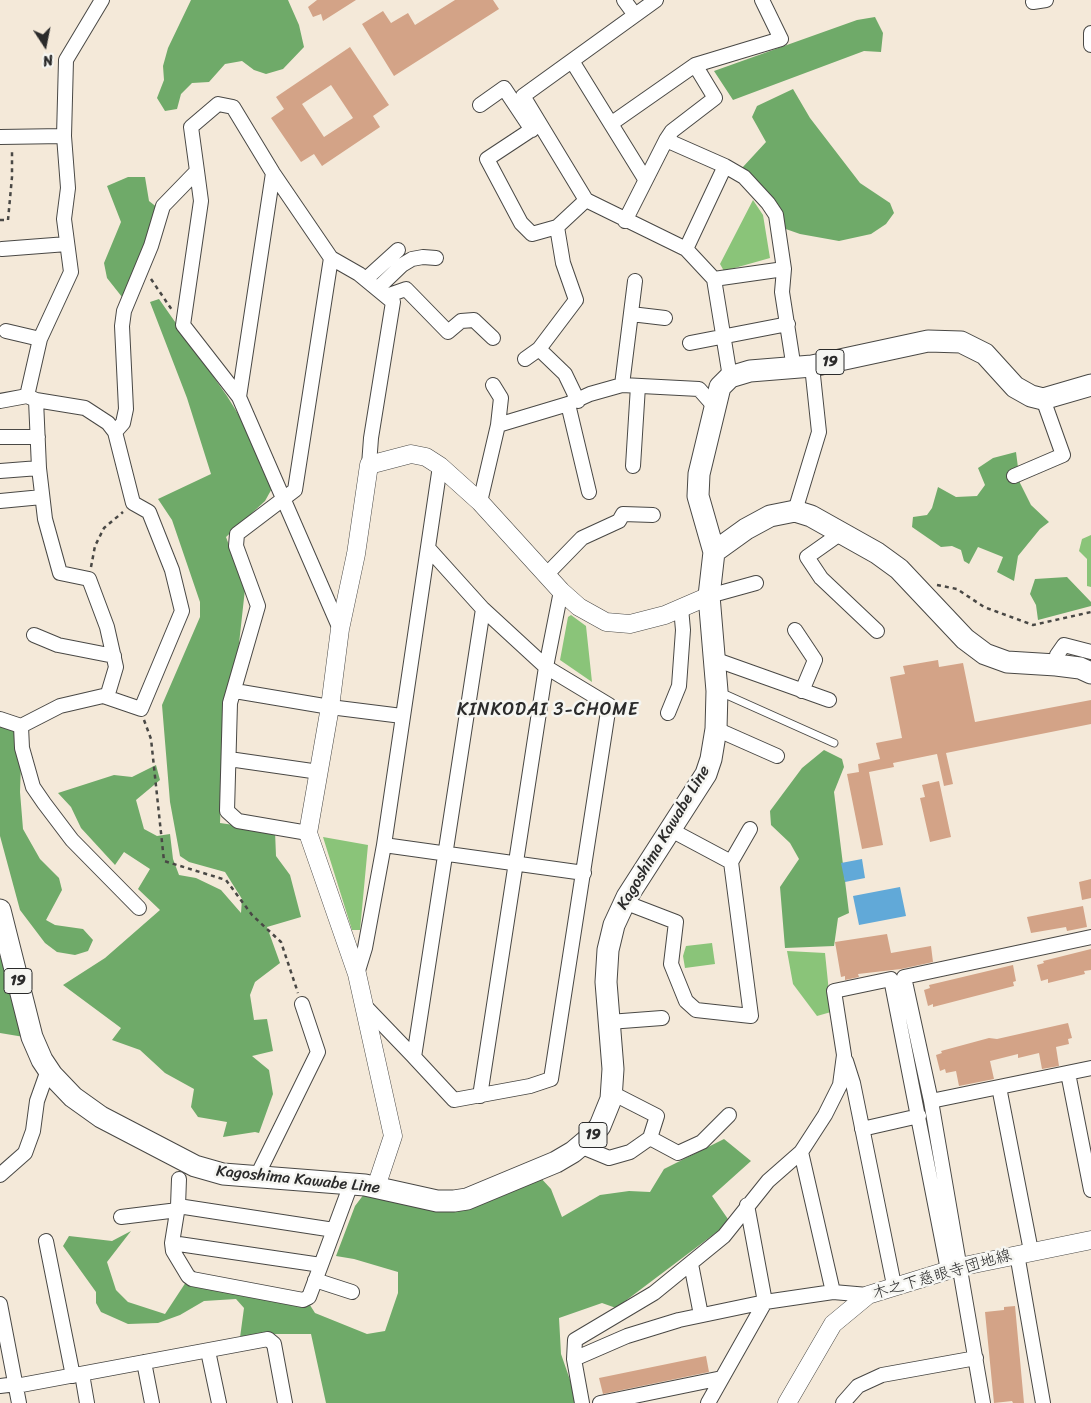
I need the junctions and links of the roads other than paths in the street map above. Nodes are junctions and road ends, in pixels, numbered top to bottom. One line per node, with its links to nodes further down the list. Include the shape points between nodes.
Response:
1 (102, 0): 13 (street, via 66,60)
2 (624, 0): 5 (street)
3 (656, 0): 5 (street)
4 (762, 0): 9 (street, via 781,39)
5 (635, 15): 8 (street)
6 (1091, 33): 7 (street)
7 (1091, 45)
8 (572, 60): 11 (street); 12 (street, via 523,96)
9 (695, 65): 11 (street); 15 (street, via 715,98 672,131)
10 (480, 105): 12 (street, via 504,88)
11 (612, 123): 19 (street)
12 (536, 127): 20 (street); 22 (street, via 487,159 521,223 532,234)
13 (64, 136): 14 (street); 23 (street, via 68,188 64,219)
14 (6, 137)
15 (666, 140): 16 (street); 19 (street)
16 (725, 166): 25 (street); 29 (street, via 744,177 776,215)
17 (197, 171): 18 (street, via 191,128 218,104 233,107); 50 (street, via 201,201 183,325); 57 (street, via 164,206 124,311 126,409 123,423)
18 (274, 173): 27 (street); 50 (street)
19 (645, 179): 21 (street)
20 (586, 200): 21 (street); 22 (street)
21 (625, 221): 25 (street)
22 (557, 227): 42 (street, via 563,263 576,300)
23 (67, 244): 24 (street); 40 (street, via 71,272)
24 (2, 249)
25 (686, 249): 31 (street)
26 (398, 250): 30 (street)
27 (331, 258): 30 (street); 68 (street, via 295,490)
28 (436, 258): 33 (street, via 412,259 402,266)
29 (784, 269): 31 (street); 36 (street, via 782,292)
30 (366, 279): 33 (street)
31 (714, 279): 38 (street)
32 (635, 281): 34 (street)
33 (382, 292): 39 (street, via 406,289 448,332 461,321 474,320); 60 (street, via 393,302)
34 (631, 314): 35 (street); 47 (street)
35 (665, 318)
36 (788, 324): 38 (street); 44 (street)
37 (6, 332): 40 (street)
38 (724, 336): 41 (street); 45 (street)
39 (493, 338)
40 (40, 340): 51 (street)
41 (690, 343)
42 (540, 349): 43 (street); 54 (street, via 565,374)
43 (525, 359)
44 (803, 368): 45 (main road, 19, via 750,371); 52 (main road, 19, via 928,341 961,342 985,354 1015,387); 71 (street, via 820,432)
45 (730, 378): 55 (main road, Kagoshima Kawabe Line / 19, via 720,387)
46 (493, 385): 56 (street, via 501,398)
47 (622, 385): 49 (street); 54 (street, via 590,394)
48 (1091, 385): 52 (main road)
49 (638, 386): 55 (street, via 699,390); 62 (street)
50 (240, 397): 68 (street)
51 (31, 398): 53 (street); 57 (street, via 85,408 108,423); 58 (street)
52 (1043, 399): 65 (street, via 1063,455)
53 (0, 401)
54 (573, 403): 56 (street); 66 (street)
55 (714, 406): 75 (main road, Kagoshima Kawabe Line / 19, via 698,474 698,496)
56 (498, 425): 70 (street)
57 (115, 432): 95 (street, via 133,503 149,512 172,570 182,611 141,709)
58 (38, 436): 59 (street); 63 (street)
59 (0, 437)
60 (369, 465): 61 (street, via 411,454 426,457); 82 (street, via 356,554)
61 (440, 466): 70 (street); 74 (street)
62 (633, 466)
63 (39, 468): 64 (street); 67 (street)
64 (0, 471)
65 (1014, 476)
66 (589, 492)
67 (42, 497): 69 (street); 87 (street, via 60,573 89,579)
68 (283, 500): 82 (street); 93 (street, via 237,534 236,546 258,606)
69 (0, 501)
70 (480, 502): 76 (street)
71 (795, 511): 73 (main road, via 828,524); 75 (main road, via 770,516)
72 (653, 514): 76 (street, via 623,514 619,521 582,538)
73 (841, 533): 84 (street, via 807,556 821,578); 89 (main road, via 877,553 911,580 965,639 985,654 1008,662)
74 (428, 548): 81 (street); 99 (street)
75 (714, 552): 79 (main road, Kagoshima Kawabe Line / 19)
76 (546, 575): 78 (street)
77 (756, 583): 79 (street)
78 (561, 591): 80 (street, via 579,607 606,622 630,624); 90 (street)
79 (709, 596): 80 (street); 88 (main road, Kagoshima Kawabe Line / 19)
80 (681, 608): 98 (street, via 683,630 679,686)
81 (483, 609): 90 (street); 111 (street)
82 (340, 629): 97 (street)
83 (795, 630): 92 (street, via 816,660)
84 (876, 631)
85 (34, 635): 87 (street, via 58,645)
86 (1091, 652): 89 (street, via 1064,645)
87 (114, 656): 95 (street, via 116,667)
88 (714, 659): 92 (street); 94 (main road, Kagoshima Kawabe Line / 19)
89 (1056, 665): 91 (main road)
90 (546, 667): 113 (street); 114 (street, via 609,705)
91 (1091, 673)
92 (802, 690): 96 (street)
93 (235, 691): 97 (street); 105 (street, via 230,703)
94 (717, 691): 102 (main road, Kagoshima Kawabe Line / 19); 103 (lane)
95 (107, 697): 101 (street, via 60,706)
96 (830, 700)
97 (330, 707): 99 (street); 106 (street)
98 (668, 713)
99 (402, 716): 110 (street)
100 (0, 719): 101 (street)
101 (21, 726): 116 (street, via 22,748 33,787 72,840)
102 (716, 729): 104 (street); 108 (main road, Kagoshima Kawabe Line / 19, via 706,774)
103 (834, 743)
104 (777, 756)
105 (230, 759): 106 (street); 109 (street, via 227,811 238,821)
106 (319, 772): 109 (street)
107 (750, 829): 112 (street)
108 (670, 830): 112 (street); 115 (main road, Kagoshima Kawabe Line / 19)
109 (308, 833): 119 (street)
110 (384, 845): 111 (street); 119 (street, via 365,948)
111 (447, 854): 113 (street); 125 (street)
112 (731, 862): 115 (street, via 751,1016 696,1010 686,1001 671,964 676,922)
113 (517, 864): 114 (street); 131 (street)
114 (584, 872): 131 (street, via 551,1079)
115 (624, 902): 123 (main road, Kagoshima Kawabe Line / 19, via 614,925 607,962)
116 (139, 908)
117 (0, 910): 127 (main road, Kagoshima Kawabe Line / 19, via 32,1037)
118 (1091, 937): 132 (street, via 904,977)
119 (357, 974): 121 (street)
120 (302, 1004): 140 (street, via 318,1052)
121 (364, 1005): 125 (street); 143 (street, via 393,1136)
122 (662, 1018): 123 (street)
123 (609, 1022): 130 (main road, Kagoshima Kawabe Line / 19)
124 (844, 1055): 134 (street, via 834,991 891,979); 135 (street); 138 (street, via 840,1085)
125 (414, 1057): 131 (street, via 454,1100)
126 (1091, 1068): 128 (street)
127 (48, 1070): 139 (street, via 25,1153); 140 (main road, Kagoshima Kawabe Line / 19, via 61,1087 88,1109 151,1146 206,1171)
128 (1068, 1073): 129 (street); 144 (street)
129 (999, 1087): 132 (street); 152 (street)
130 (612, 1093): 136 (street, via 657,1116); 137 (main road, Kagoshima Kawabe Line / 19, via 600,1126)
131 (480, 1096)
132 (931, 1101): 155 (street)
133 (729, 1115): 136 (street, via 702,1142 678,1153)
134 (919, 1116): 135 (street); 155 (street)
135 (862, 1128): 157 (street)
136 (650, 1138): 137 (street, via 630,1152 609,1158)
137 (580, 1146): 143 (main road, Kagoshima Kawabe Line / 19, via 556,1162 461,1200 437,1201)
138 (801, 1152): 145 (street); 159 (street)
139 (2, 1171)
140 (256, 1178): 142 (main road, Kagoshima Kawabe Line / 19)
141 (179, 1179): 146 (street)
142 (351, 1184): 143 (main road, Kagoshima Kawabe Line / 19); 148 (street)
143 (376, 1187)
144 (1091, 1190)
145 (747, 1205): 153 (street, via 724,1236); 161 (street)
146 (178, 1208): 147 (street); 148 (street); 151 (street)
147 (121, 1217)
148 (334, 1230): 154 (street)
149 (1091, 1240): 152 (street, 木之下慈眼寺団地線)
150 (46, 1241): 169 (street)
151 (172, 1243): 154 (street); 156 (street, via 173,1251 192,1279 303,1300 308,1297)
152 (1024, 1252): 155 (street, 木之下慈眼寺団地線); 184 (street)
153 (691, 1264): 163 (street); 167 (street, via 654,1294 575,1340)
154 (321, 1265): 156 (street)
155 (953, 1268): 157 (street, 木之下慈眼寺団地線); 166 (street)
156 (315, 1280): 158 (street)
157 (894, 1285): 160 (street, 木之下慈眼寺団地線)
158 (352, 1292)
159 (833, 1292): 160 (street); 161 (street)
160 (868, 1295): 181 (street, 木之下慈眼寺団地線, via 833,1324)
161 (765, 1302): 163 (street); 170 (street)
162 (0, 1304): 164 (street)
163 (701, 1315): 167 (street, via 627,1336)
164 (1, 1319): 171 (street)
165 (208, 1351): 168 (street); 176 (street); 177 (street, via 268,1339 274,1344)
166 (976, 1358): 182 (street, via 882,1375 858,1386); 183 (street)
167 (574, 1359): 178 (street)
168 (144, 1362): 169 (street); 175 (street)
169 (78, 1375): 171 (street); 174 (street)
170 (722, 1378): 179 (street); 180 (street)
171 (16, 1385): 172 (street); 173 (street)
172 (0, 1386)
173 (19, 1403)
174 (87, 1403)
175 (152, 1403)
176 (219, 1403)
177 (285, 1403)
178 (582, 1403)
179 (600, 1403)
180 (708, 1403)
181 (787, 1403)
182 (843, 1403)
183 (983, 1403)
184 (1043, 1403)

